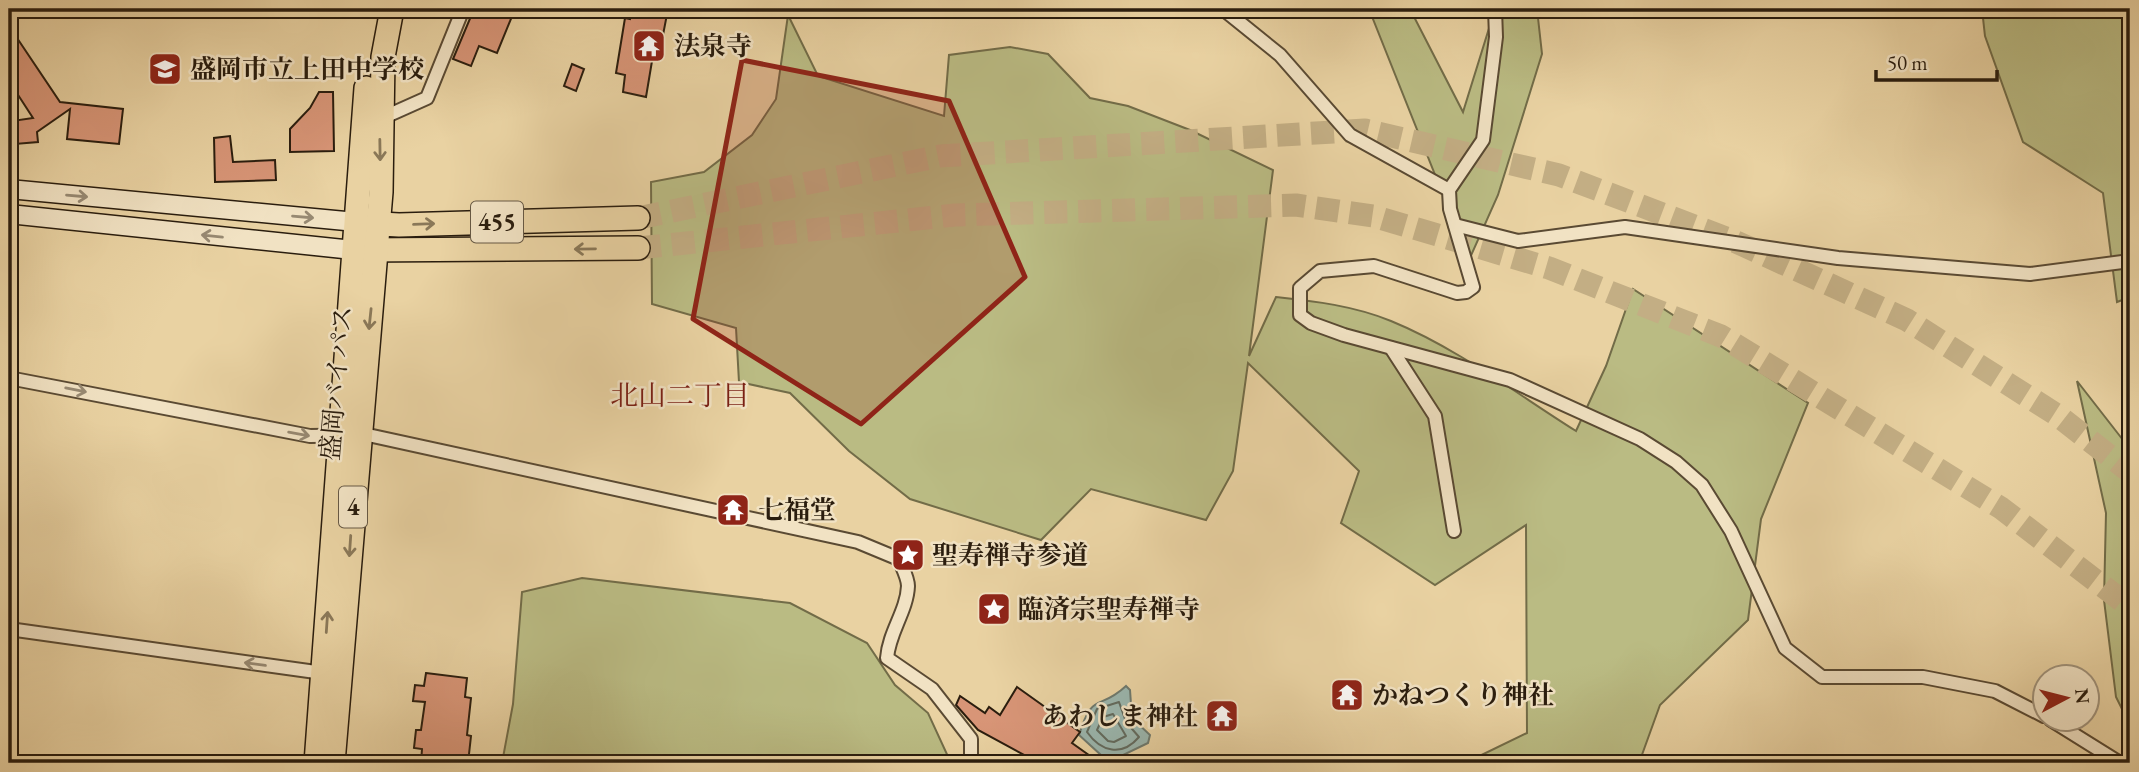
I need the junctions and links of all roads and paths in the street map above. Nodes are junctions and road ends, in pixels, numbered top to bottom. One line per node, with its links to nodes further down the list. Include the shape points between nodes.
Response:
1 (377, 9): 11 (highway, 盛岡バイパス / 4, via 365,97)
2 (392, 9): 6 (highway, 盛岡バイパス / 4, via 383,57)
3 (463, 9): 6 (street, via 427,98)
4 (1223, 9): 8 (street, via 1280,55 1350,135)
5 (1495, 9): 8 (street, via 1496,37 1483,140)
6 (380, 119): 11 (highway, 盛岡バイパス / 4, one-way to 11)
7 (9, 190): 11 (street, one-way to 11)
8 (1449, 190): 12 (street)
9 (9, 215): 14 (street, one-way to 9)
10 (638, 218): 11 (highway, 455, one-way to 10)
11 (367, 223): 14 (highway, 盛岡バイパス / 4); 15 (highway, 盛岡バイパス / 4)
12 (1455, 225): 16 (street, via 1518,241 1625,227 1838,258 2030,274); 17 (street, via 1473,287 1466,292 1374,266 1320,271 1300,288 1300,315 1311,323)
13 (638, 248): 15 (highway, 455, one-way to 15)
14 (353, 250): 15 (highway, 455); 19 (highway, 盛岡バイパス / 4)
15 (376, 251): 19 (highway, 盛岡バイパス / 4, one-way to 19)
16 (2130, 261)
17 (1391, 348): 20 (street, via 1435,416); 23 (street, via 1510,380 1640,439 1676,462 1702,485 1731,531 1785,648 1822,677 1923,677 1995,691)
18 (9, 378): 19 (street, one-way to 19, via 310,436)
19 (349, 435): 22 (highway, 盛岡バイパス / 4, one-way to 19); 26 (highway, 盛岡バイパス / 4, one-way to 26); 27 (street, via 858,542 899,559 909,584 887,658 932,689 971,739)
20 (1454, 531)
21 (9, 629): 22 (street, one-way to 21)
22 (323, 673): 25 (highway, 盛岡バイパス / 4)
23 (2030, 708)
24 (2075, 734): 28 (street)
25 (316, 763)
26 (332, 763)
27 (971, 763)
28 (2120, 763)

